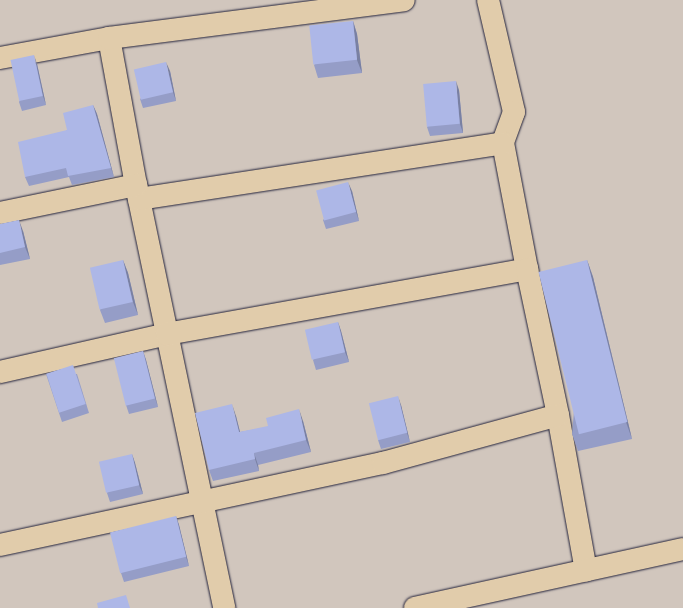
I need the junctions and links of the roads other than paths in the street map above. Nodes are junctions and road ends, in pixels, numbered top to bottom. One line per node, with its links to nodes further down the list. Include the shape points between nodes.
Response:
1 (404, 0): 3 (street)
2 (488, 0): 5 (street, via 514,112)
3 (109, 38): 4 (street); 6 (street)
4 (0, 58)
5 (503, 143): 6 (street); 8 (street)
6 (138, 192): 7 (street); 9 (street)
7 (0, 213)
8 (527, 269): 9 (street); 11 (street)
9 (167, 334): 10 (street); 12 (street)
10 (0, 372)
11 (558, 415): 12 (street, via 383,463); 15 (street)
12 (202, 501): 13 (street); 16 (street)
13 (0, 545)
14 (683, 550): 15 (street)
15 (586, 571): 17 (street)
16 (224, 608)
17 (415, 608)

